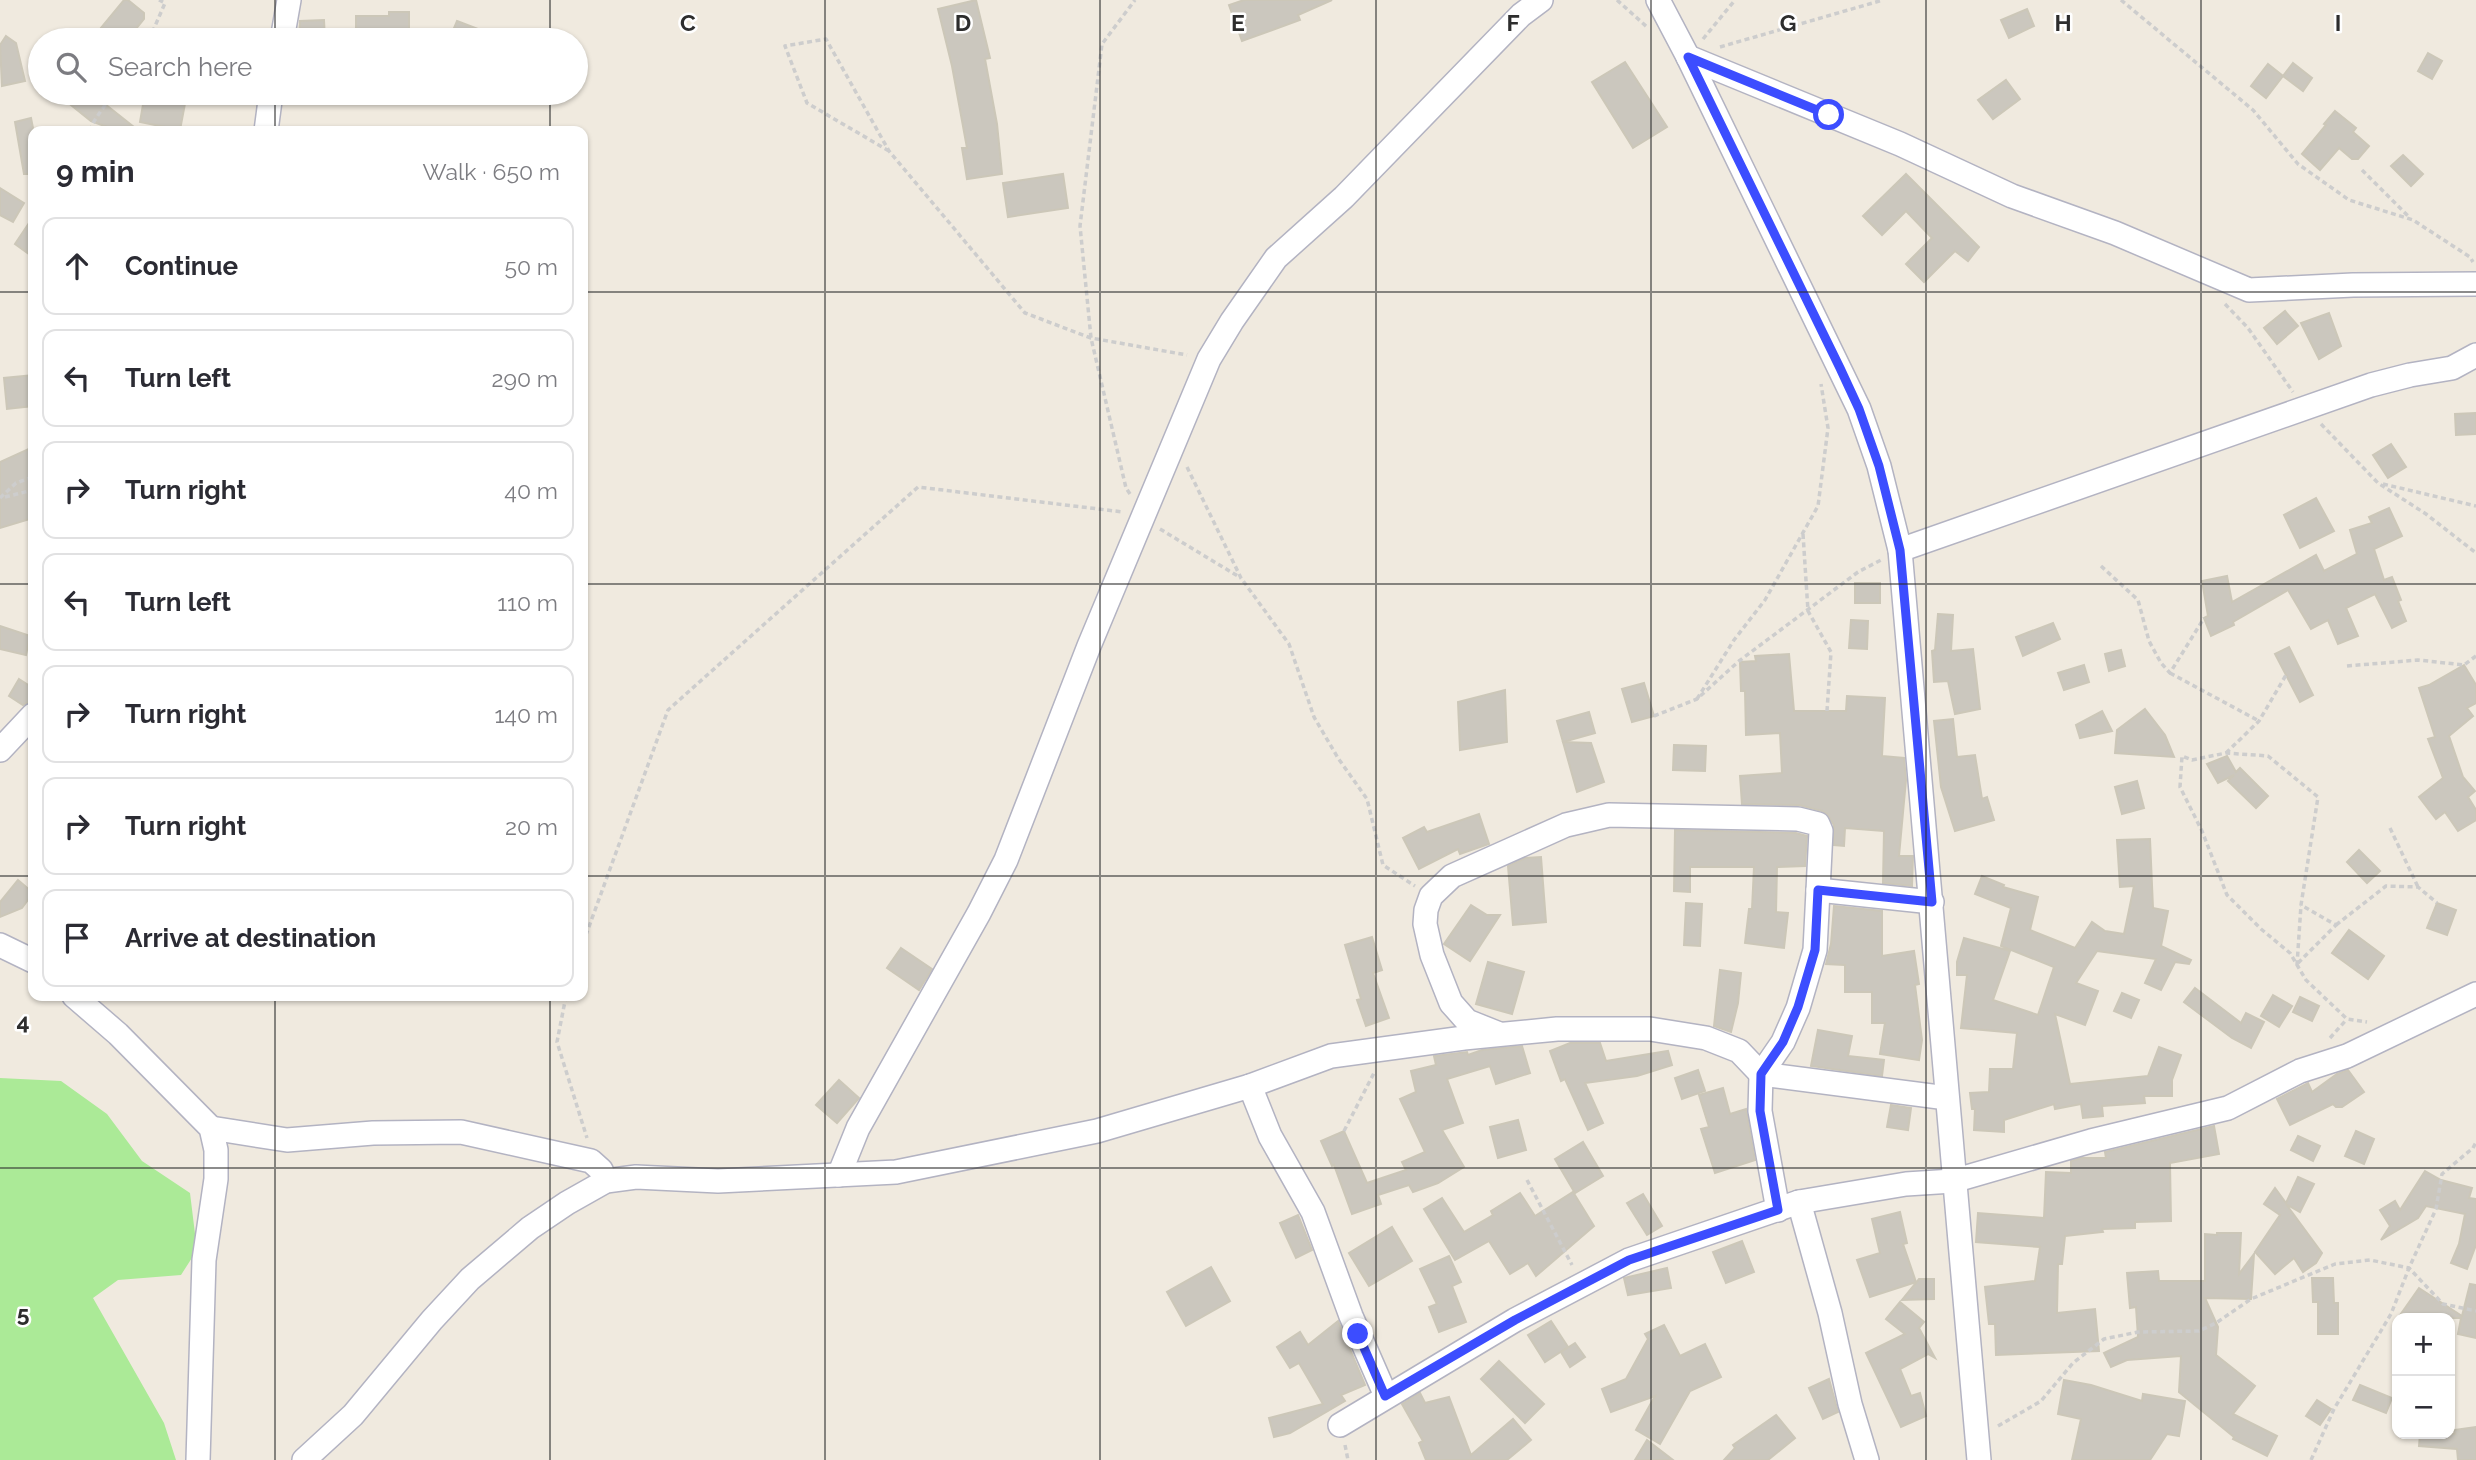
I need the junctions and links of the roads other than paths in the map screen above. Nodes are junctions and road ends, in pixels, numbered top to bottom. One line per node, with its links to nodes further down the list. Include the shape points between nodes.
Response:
1 (289, 0): 4 (street)
2 (1541, 0): 24 (street, via 1521,15 1344,197 1276,258 1209,359 1006,860 858,1128)
3 (1658, 0): 5 (street)
4 (284, 28)
5 (1688, 57): 8 (street, via 1900,144 2000,191 2249,290); 10 (street, via 1859,409)
6 (269, 105): 7 (street)
7 (267, 126)
8 (2476, 284)
9 (2476, 355): 10 (street, via 2452,368 2371,386)
10 (1900, 550): 14 (street)
11 (28, 720): 12 (street)
12 (0, 750)
13 (1818, 890): 14 (street); 19 (street, via 1821,831 1811,821 1609,815 1566,825 1481,861 1452,876 1431,896 1425,925 1451,1003 1467,1021); 20 (street, via 1815,950 1798,1007 1783,1042)
14 (1932, 902): 22 (street)
15 (0, 945): 16 (street)
16 (28, 959)
17 (2476, 994): 26 (street, via 2347,1056 2300,1071 2228,1108)
18 (80, 1001): 23 (street)
19 (1499, 1035): 20 (street, via 1650,1030 1695,1036 1739,1051); 21 (street, via 1331,1056)
20 (1761, 1074): 22 (street); 27 (street, via 1760,1111)
21 (1250, 1086): 24 (street, via 1097,1131 896,1172); 28 (street, via 1270,1136 1313,1212)
22 (1947, 1098): 26 (street)
23 (211, 1128): 25 (street, via 287,1140 461,1132 591,1161); 31 (street, via 216,1179 203,1271)
24 (839, 1175): 25 (street)
25 (606, 1181): 32 (street, via 530,1228 470,1279 353,1415)
26 (1953, 1181): 27 (street, via 1906,1184); 30 (street)
27 (1788, 1206): 28 (street, via 1629,1260); 33 (street, via 1830,1313)
28 (1385, 1396): 29 (street)
29 (1340, 1425)
30 (1978, 1449)
31 (198, 1460)
32 (304, 1460)
33 (1867, 1460)

